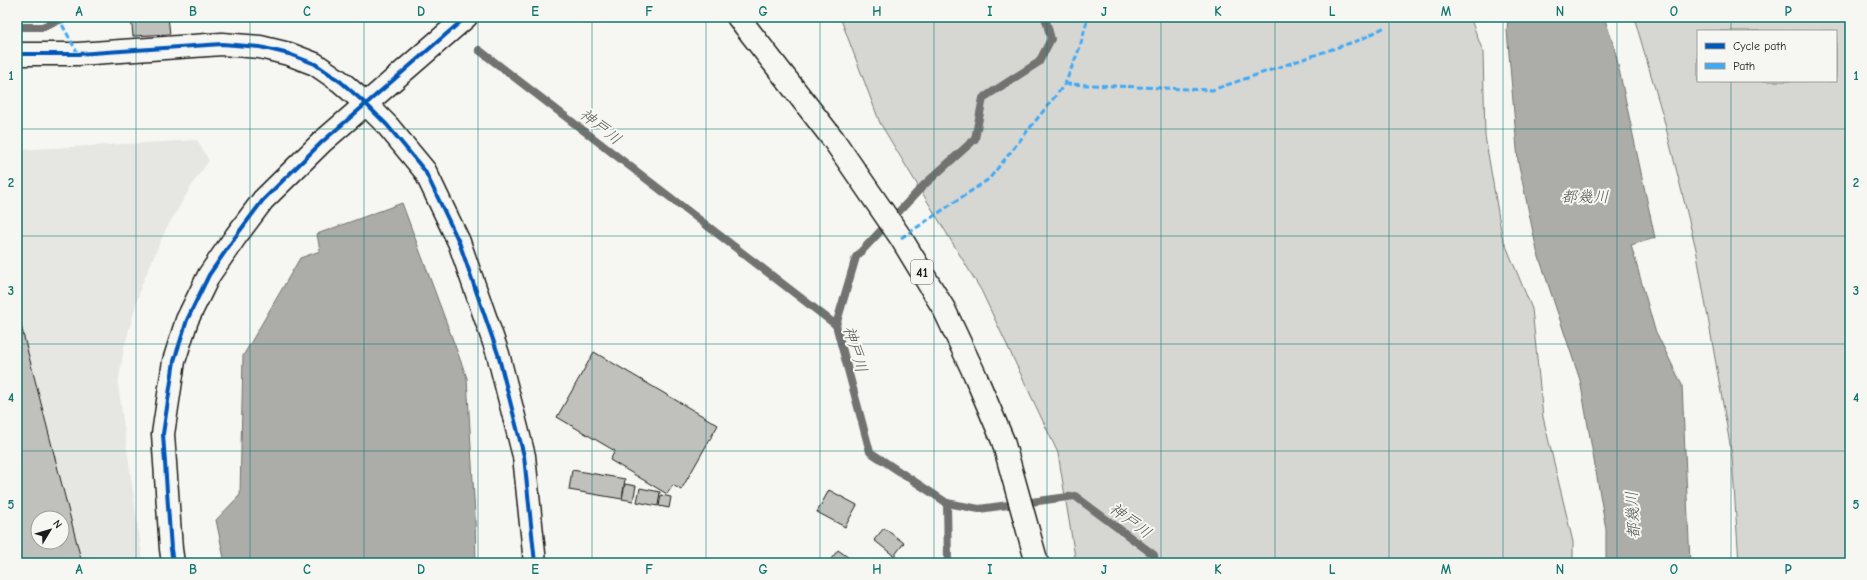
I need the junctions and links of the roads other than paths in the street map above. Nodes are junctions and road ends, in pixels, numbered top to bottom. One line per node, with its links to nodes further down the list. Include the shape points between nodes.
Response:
1 (466, 17): 4 (street)
2 (738, 17): 7 (street, 41, via 833,139 902,238 944,309 1003,441)
3 (17, 54): 4 (street, via 78,54 222,44 260,47 315,64)
4 (366, 104): 5 (street, via 322,142 263,200 209,275 187,320 174,361 163,434); 6 (street, via 425,171 459,242 498,354 524,456)
5 (173, 563)
6 (535, 563)
7 (1037, 563)

